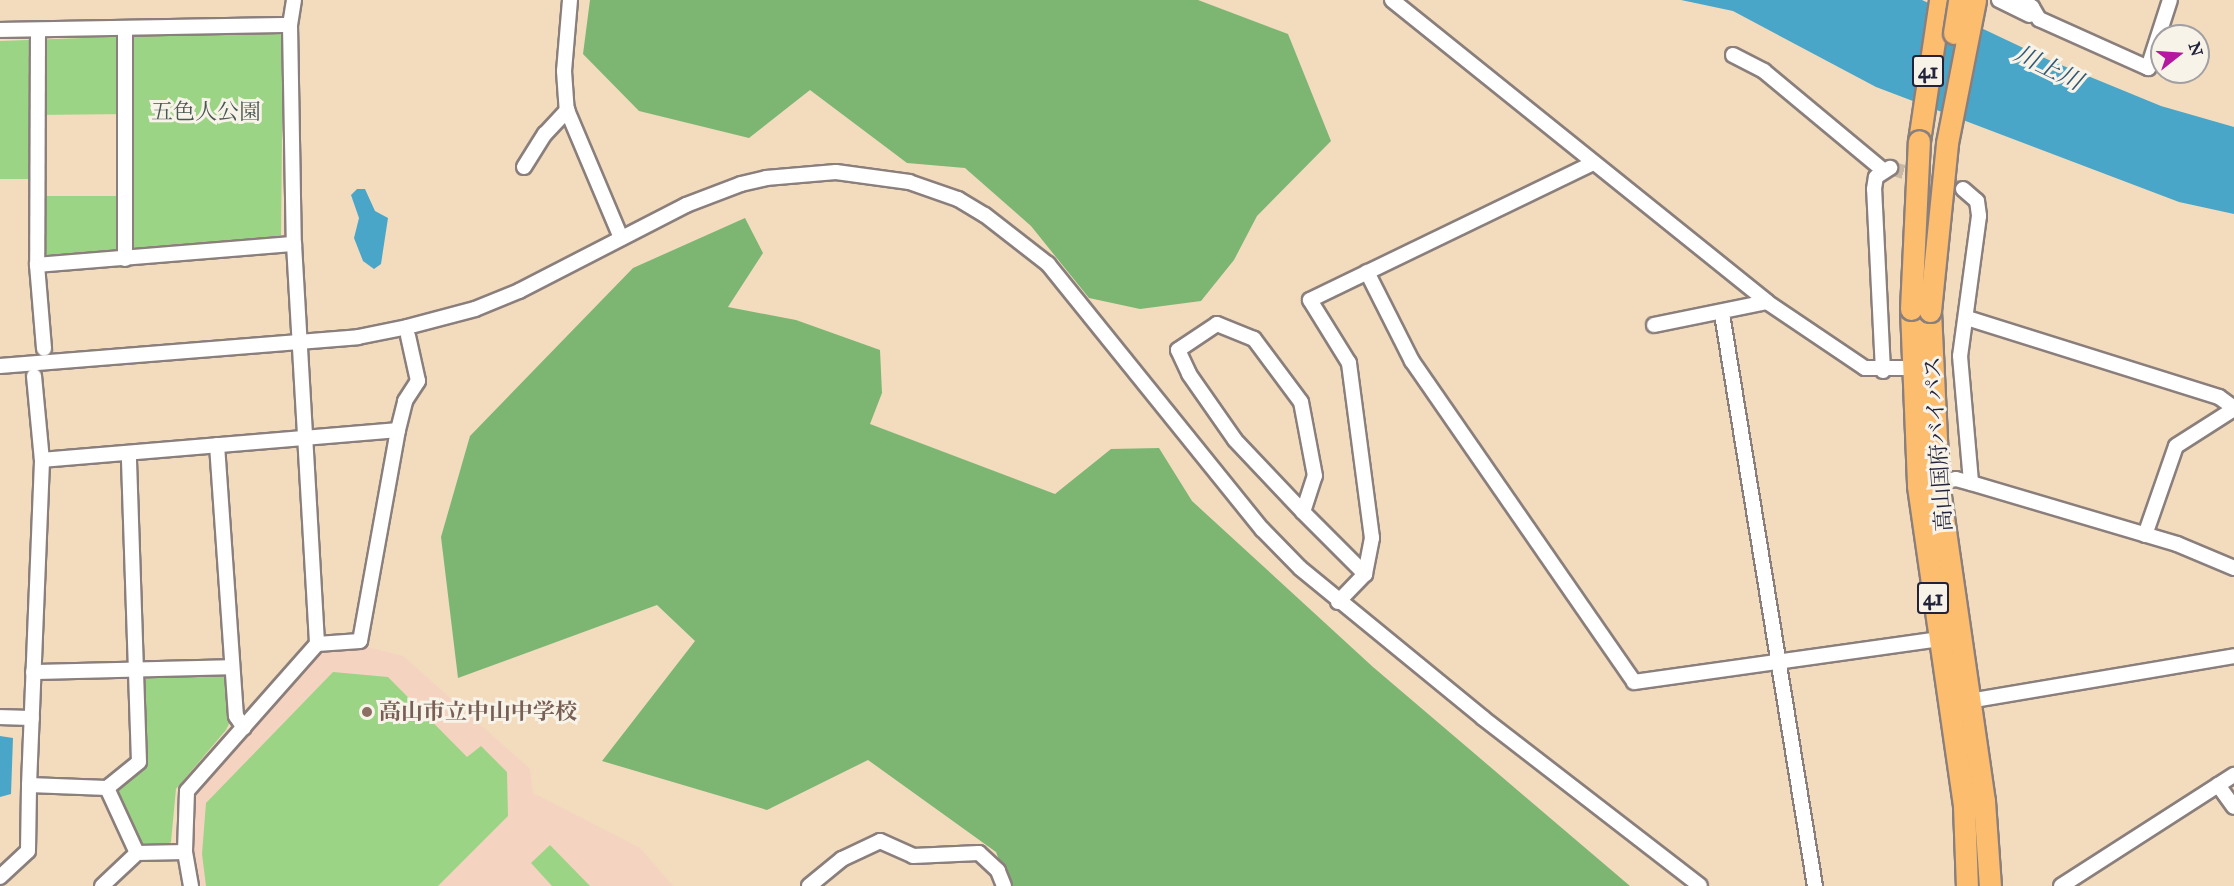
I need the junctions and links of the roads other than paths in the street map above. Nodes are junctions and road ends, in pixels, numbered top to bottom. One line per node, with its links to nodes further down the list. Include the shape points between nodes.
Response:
1 (294, 0): 12 (street)
2 (570, 0): 17 (street, via 564,71)
3 (1392, 0): 19 (street)
4 (1926, 0): 18 (highway, 41)
5 (1940, 0): 18 (highway, 高山国府バイパス / 41)
6 (1959, 0): 28 (highway, 高山国府バイパス / 41, bridge)
7 (1975, 0): 28 (highway, 41, bridge)
8 (1999, 0): 11 (street)
9 (2020, 0): 11 (street, via 2032,7)
10 (2170, 0): 11 (street, via 2148,68)
11 (2039, 19)
12 (290, 25): 13 (street); 23 (street)
13 (125, 28): 15 (street); 24 (street)
14 (0, 30): 15 (street)
15 (38, 30): 25 (street)
16 (1733, 55): 37 (street, via 1764,70 1886,169 1876,177 1874,189)
17 (567, 110): 20 (street, via 545,134); 22 (street)
18 (1919, 141): 28 (highway, 高山国府バイパス / 41, bridge)
19 (1593, 163): 26 (street); 27 (street)
20 (524, 167)
21 (1963, 189): 30 (street, via 1977,201 1979,216)
22 (621, 238): 33 (street, via 543,280 475,309 380,333); 51 (street, via 713,193 790,175 836,172 884,176 958,200 1007,230 1048,264 1262,529)
23 (294, 244): 24 (street); 33 (street)
24 (125, 259): 25 (street)
25 (37, 265): 34 (street)
26 (1367, 272): 50 (street, via 1310,300 1349,363 1372,538); 55 (street, via 1412,361 1634,682)
27 (1767, 302): 29 (street); 37 (street, via 1865,368)
28 (1920, 310): 36 (highway, 高山国府バイパス / 41); 45 (highway, 高山国府バイパス / 41)
29 (1722, 314): 31 (street); 55 (street)
30 (1967, 318): 39 (street, via 2219,397); 46 (street, via 1960,356)
31 (1654, 325)
32 (408, 336): 40 (street, via 418,381 405,401)
33 (298, 341): 35 (street); 41 (street)
34 (44, 350)
35 (0, 366)
36 (1911, 368): 37 (street); 52 (highway, 高山国府バイパス / 41, via 1918,486)
37 (1883, 371)
38 (34, 376): 44 (street)
39 (2234, 408): 48 (street, via 2176,446)
40 (398, 430): 41 (street); 53 (street, via 360,641)
41 (304, 438): 42 (street); 53 (street)
42 (217, 445): 43 (street); 56 (street)
43 (129, 453): 44 (street); 57 (street)
44 (42, 460): 58 (street)
45 (1938, 482): 46 (street, via 1956,479); 59 (highway, 高山国府バイパス / 41)
46 (1971, 483): 48 (street)
47 (1303, 512): 47 (street, via 1235,440 1189,374 1178,350 1216,324 1254,339 1301,402 1315,476); 50 (street)
48 (2145, 535): 49 (street, via 2209,555)
49 (2234, 568)
50 (1365, 574): 51 (street)
51 (1338, 602): 76 (street)
52 (1940, 639): 55 (street); 78 (highway, 高山国府バイパス / 41, via 1964,806)
53 (317, 644): 62 (street)
54 (2234, 656): 59 (street)
55 (1777, 664): 77 (street)
56 (232, 668): 57 (street); 62 (street, via 236,716)
57 (137, 670): 58 (street); 66 (street, via 139,762)
58 (33, 672): 61 (street)
59 (1969, 701): 79 (highway, 高山国府バイパス / 41, via 1984,801)
60 (0, 717): 61 (street)
61 (32, 718): 64 (street)
62 (244, 728): 68 (street, via 187,791)
63 (2234, 775): 65 (street)
64 (29, 785): 66 (street); 70 (street, via 28,851)
65 (2218, 785): 67 (street); 71 (street)
66 (106, 788): 69 (street)
67 (2234, 807)
68 (185, 852): 69 (street); 73 (street)
69 (137, 853): 72 (street)
70 (0, 877)
71 (2065, 885)
72 (102, 886)
73 (191, 886)
74 (808, 886): 75 (street, via 842,859 880,841 913,856 979,853 998,871)
75 (1004, 886)
76 (1700, 886)
77 (1815, 886)
78 (1967, 886)
79 (1990, 886)

